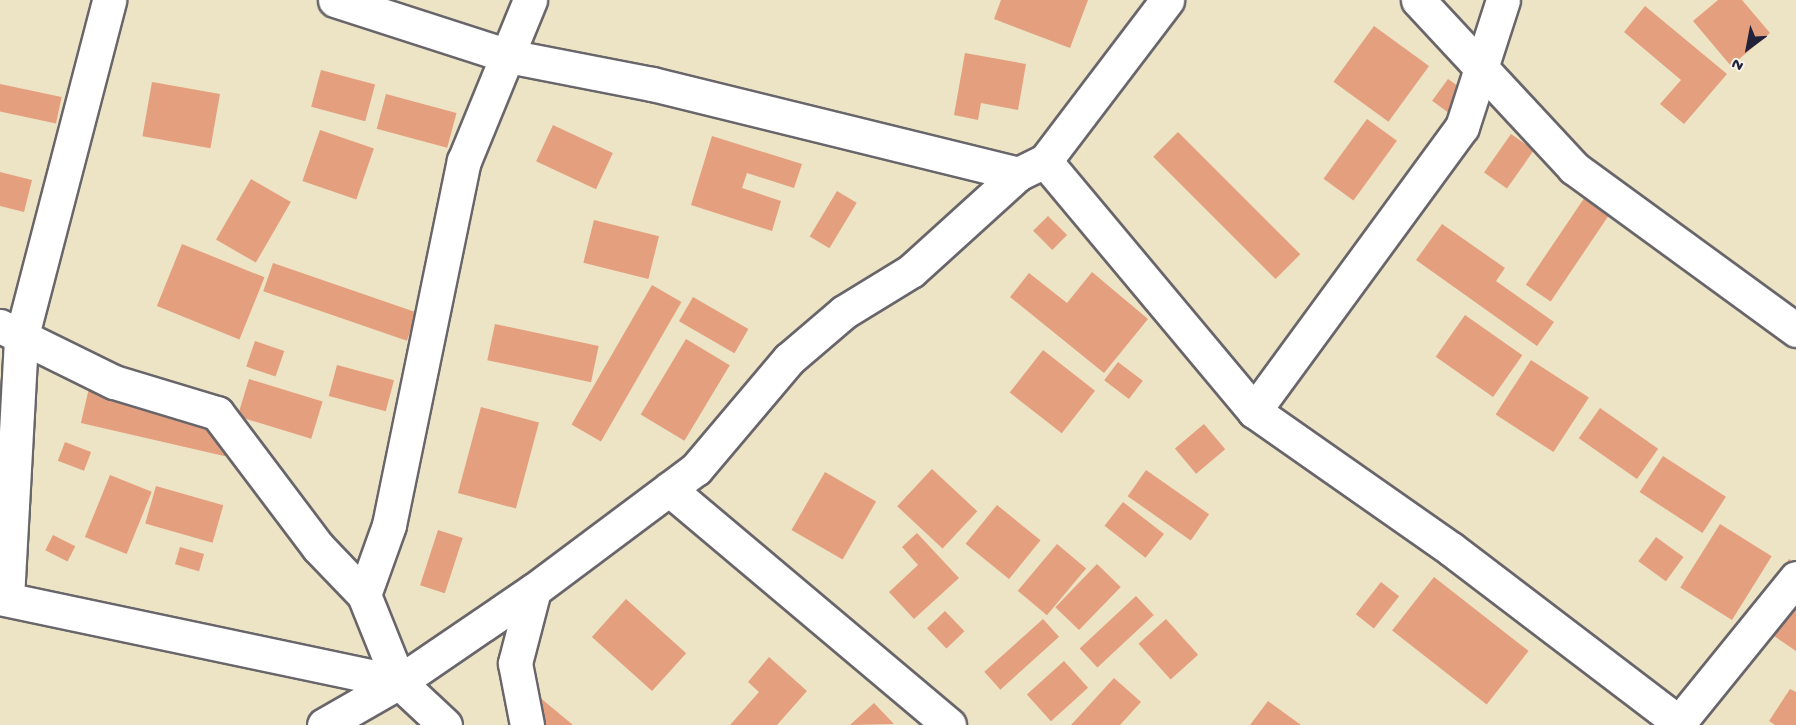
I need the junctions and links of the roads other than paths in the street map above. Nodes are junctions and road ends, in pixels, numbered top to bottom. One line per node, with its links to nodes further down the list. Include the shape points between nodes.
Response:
1 (109, 0): 11 (street)
2 (335, 0): 7 (street)
3 (530, 0): 7 (street)
4 (1167, 0): 9 (street)
5 (1418, 0): 8 (street)
6 (1503, 0): 8 (street)
7 (508, 56): 9 (street); 16 (street, via 464,161 388,525)
8 (1481, 65): 10 (street, via 1574,168); 12 (street, via 1462,127)
9 (1031, 168): 12 (street); 13 (street, via 911,271 844,312 789,359 696,469)
10 (1796, 330)
11 (10, 332): 16 (street, via 114,382 209,406 318,547); 17 (street)
12 (1254, 411): 19 (street, via 1451,549)
13 (669, 489): 15 (street); 23 (street)
14 (1796, 578): 19 (street)
15 (534, 590): 18 (street); 22 (street, via 515,663)
16 (364, 595): 18 (street)
17 (4, 598): 18 (street)
18 (399, 682): 20 (street); 21 (street)
19 (1678, 724)
20 (324, 725)
21 (445, 725)
22 (527, 725)
23 (950, 725)

